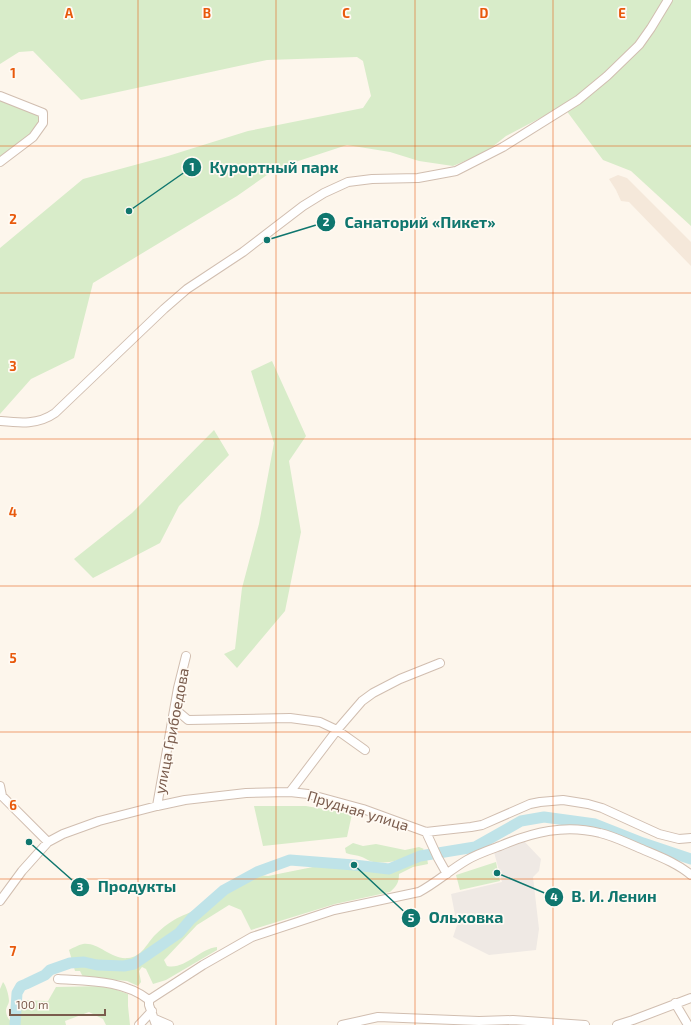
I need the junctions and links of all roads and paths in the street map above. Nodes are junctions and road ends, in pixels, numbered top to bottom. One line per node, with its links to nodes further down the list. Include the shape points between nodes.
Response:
1 (668, 0): 4 (street, via 639,45 624,60 578,100 544,122 456,171 418,178 348,182 324,193 187,289 56,413 39,421 26,423)
2 (0, 96): 3 (street, via 43,112 43,123 32,137)
3 (0, 162)
4 (0, 421)
5 (186, 656): 7 (street, улица Грибоедова)
6 (440, 663): 8 (street, via 373,693 362,701)
7 (175, 709): 8 (street, via 188,720 290,718 320,722); 13 (street, улица Грибоедова)
8 (337, 730): 9 (street); 11 (street)
9 (365, 750)
10 (0, 786): 12 (street)
11 (290, 792): 13 (street, Прудная улица, via 185,800); 14 (street, Прудная улица, via 344,803)
12 (1, 796): 16 (street)
13 (157, 806): 16 (street, Прудная улица, via 98,821)
14 (426, 832): 15 (street, Прудная улица, via 482,825 530,804 563,800 602,808 660,834 679,839); 17 (street)
15 (691, 838)
16 (48, 842): 19 (street, Прудная улица)
17 (447, 874): 18 (street, via 468,860 524,836 547,830 567,829 601,833 615,838 673,863); 22 (street, via 419,892 334,910 252,937)
18 (691, 875)
19 (0, 901)
20 (58, 979): 22 (street, via 113,984 140,992)
21 (691, 998): 23 (street)
22 (149, 1000): 24 (street, via 148,1005)
23 (676, 1003): 31 (street); 32 (street)
24 (154, 1018): 27 (street); 28 (street)
25 (479, 1023): 26 (street, via 378,1017); 30 (street, via 513,1020)
26 (351, 1024): 29 (street)
27 (139, 1025)
28 (169, 1025)
29 (342, 1025)
30 (585, 1025)
31 (617, 1025)
32 (688, 1025)

